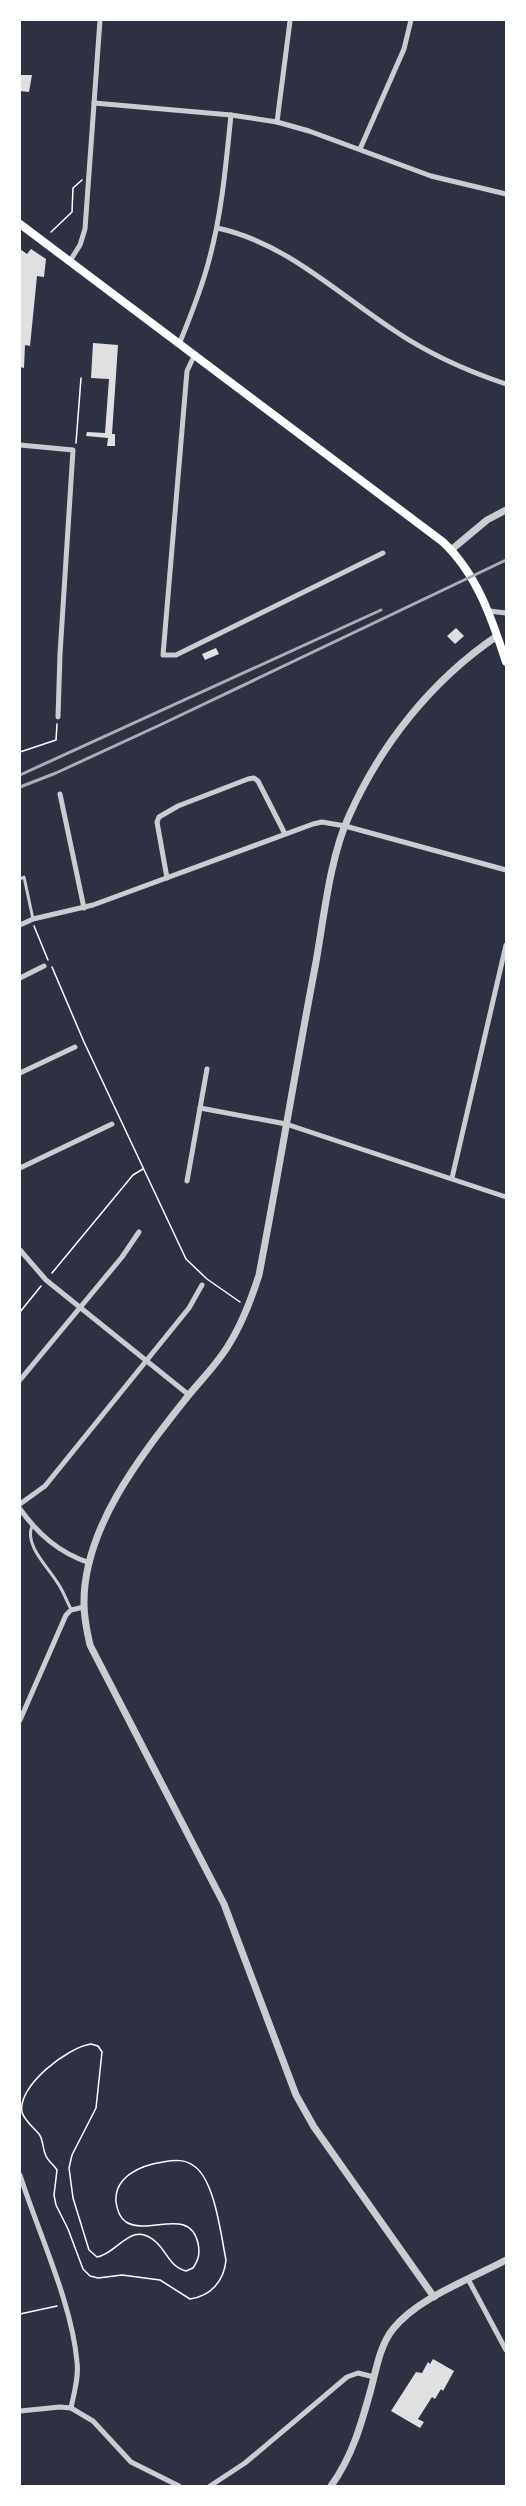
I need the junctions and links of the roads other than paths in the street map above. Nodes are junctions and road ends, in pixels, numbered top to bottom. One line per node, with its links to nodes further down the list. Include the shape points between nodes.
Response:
1 (100, 20): 4 (street)
2 (411, 20): 7 (street, via 404,49)
3 (290, 21): 6 (street)
4 (94, 103): 5 (street); 11 (street, via 83,237)
5 (231, 115): 6 (street); 10 (street)
6 (277, 122): 7 (street)
7 (360, 149): 8 (street, via 440,179)
8 (507, 194)
9 (20, 224): 11 (main road)
10 (217, 228): 12 (street, via 200,292); 14 (street, via 300,264 428,352)
11 (70, 261): 12 (main road)
12 (180, 342): 13 (main road)
13 (195, 354): 17 (street, via 187,371 163,655 176,655); 18 (main road)
14 (507, 384)
15 (20, 445): 23 (street, via 73,450)
16 (507, 510): 18 (street, via 488,520)
17 (383, 553)
18 (454, 553): 19 (main road)
19 (488, 608): 20 (street); 21 (main road)
20 (507, 614)
21 (497, 636): 22 (main road); 25 (street, via 421,703 384,750)
22 (507, 662)
23 (58, 717)
24 (60, 794): 30 (street)
25 (345, 826): 26 (street, via 322,822); 27 (street); 41 (street)
26 (285, 834): 28 (street); 28 (street, via 258,781 248,779 159,817)
27 (507, 870)
28 (167, 878): 30 (street)
29 (20, 879): 31 (lane, via 24,878)
30 (84, 908): 31 (street)
31 (33, 919): 32 (street)
32 (20, 925)
33 (507, 945): 43 (street)
34 (45, 966): 35 (street)
35 (20, 978)
36 (75, 1047): 38 (street)
37 (207, 1069): 39 (street)
38 (20, 1073)
39 (200, 1108): 41 (street); 44 (street)
40 (112, 1124): 42 (street)
41 (286, 1124): 43 (street); 52 (street, via 259,1275 248,1307 227,1348)
42 (20, 1168)
43 (452, 1178): 45 (street)
44 (187, 1181)
45 (507, 1197)
46 (139, 1232): 49 (street)
47 (20, 1250): 49 (street, via 46,1280)
48 (202, 1285): 50 (street)
49 (80, 1307): 50 (street); 51 (street)
50 (147, 1362): 52 (street); 53 (street, via 45,1486)
51 (20, 1380)
52 (189, 1395): 56 (street, via 121,1487)
53 (20, 1504)
54 (20, 1509): 55 (street)
55 (32, 1526): 56 (street, via 67,1554); 58 (lane, via 31,1539 36,1550)
56 (90, 1563): 57 (street)
57 (84, 1607): 58 (street); 63 (street, via 90,1645 224,1904 296,2096)
58 (71, 1610): 59 (street)
59 (20, 1720)
60 (20, 2175): 66 (street, via 64,2305 77,2362)
61 (507, 2260): 62 (street)
62 (468, 2279): 63 (street); 64 (street)
63 (434, 2297): 65 (street, via 393,2330)
64 (507, 2350)
65 (374, 2376): 69 (street, via 358,2373 347,2377 245,2463); 70 (street, via 353,2451)
66 (71, 2408): 67 (street); 68 (street, via 93,2421 131,2462)
67 (20, 2410)
68 (179, 2487)
69 (210, 2487)
70 (331, 2487)

